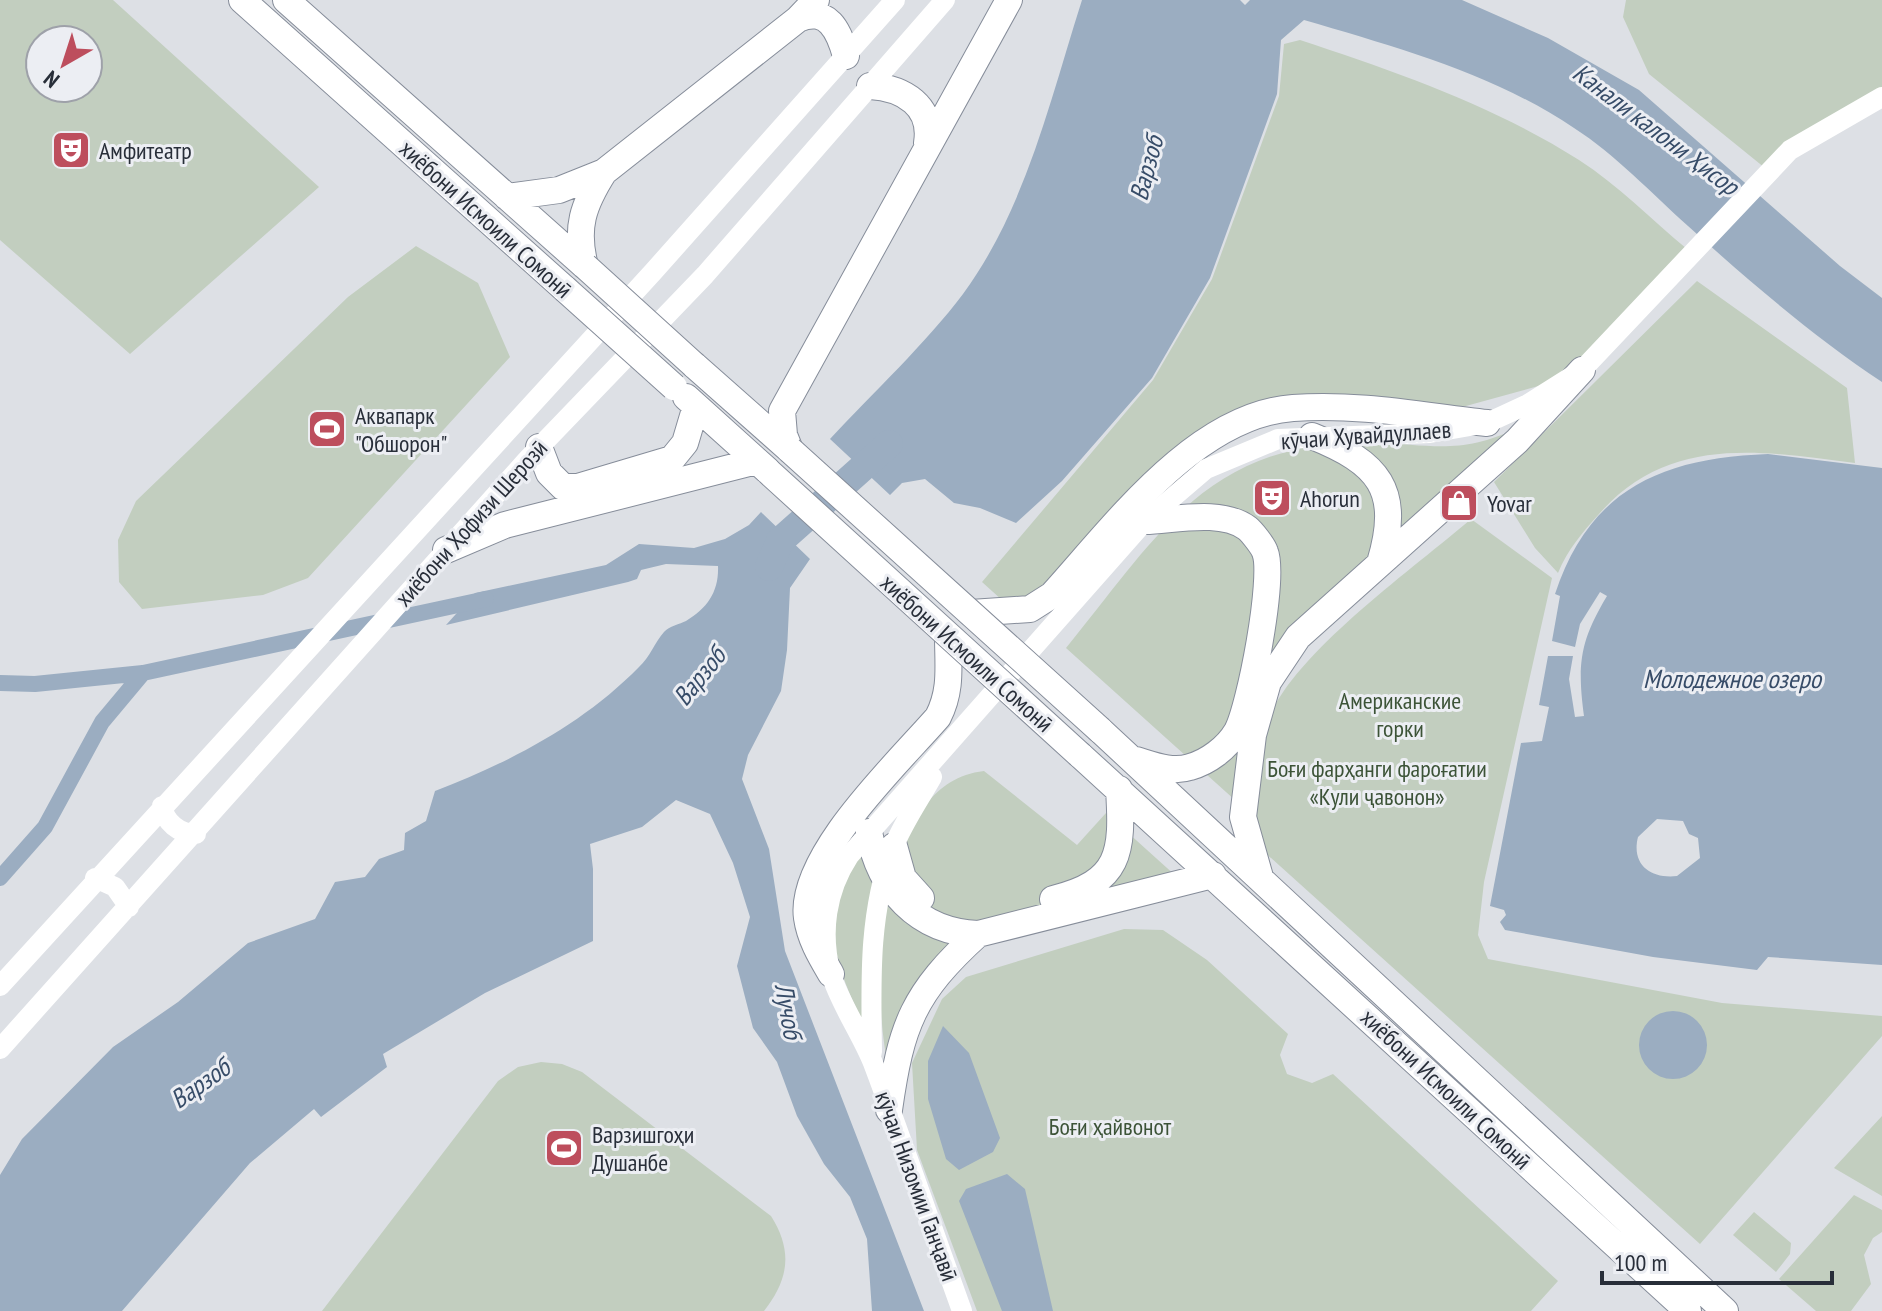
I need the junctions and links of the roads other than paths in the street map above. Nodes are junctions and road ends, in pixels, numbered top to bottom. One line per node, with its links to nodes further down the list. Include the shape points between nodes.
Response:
1 (242, 0): 16 (highway, хиёбони Исмоили Сомонӣ, bridge)
2 (286, 0): 13 (highway, хиёбони Исмоили Сомонӣ)
3 (816, 0): 7 (highway)
4 (895, 0): 8 (main road, хиёбони Ҳофизи Шерозӣ)
5 (945, 0): 9 (main road, хиёбони Ҳофизи Шерозӣ)
6 (1009, 0): 11 (highway)
7 (798, 19): 8 (highway, via 814,14 827,19 838,30); 12 (highway)
8 (846, 56): 32 (main road, хиёбони Ҳофизи Шерозӣ)
9 (870, 86): 11 (highway, via 910,97 927,120); 21 (main road, хиёбони Ҳофизи Шерозӣ, via 705,275)
10 (1882, 97): 15 (main road, кӯчаи Хувайдуллаев, via 1790,150)
11 (927, 143): 18 (highway)
12 (604, 172): 13 (highway, via 559,190); 14 (highway, via 580,224)
13 (507, 197): 14 (highway, хиёбони Исмоили Сомонӣ)
14 (585, 266): 17 (highway, хиёбони Исмоили Сомонӣ, bridge)
15 (1582, 370): 19 (main road, кӯчаи Хувайдуллаев); 26 (highway, via 1517,441)
16 (696, 406): 21 (highway, via 685,443 672,459 591,484 559,485); 23 (highway, хиёбони Исмоили Сомонӣ)
17 (745, 409): 18 (highway); 22 (highway, хиёбони Исмоили Сомонӣ)
18 (782, 411): 22 (highway)
19 (1487, 423): 20 (main road, кӯчаи Хувайдуллаев, via 1430,433); 27 (highway, via 1382,410 1290,408 1228,430 1177,460 1052,595 1030,609)
20 (1312, 436): 24 (main road, кӯчаи Хувайдуллаев, via 1278,439 1206,469); 26 (highway, via 1365,462 1382,483 1390,530)
21 (539, 447): 25 (main road, хиёбони Ҳофизи Шерозӣ)
22 (790, 450): 27 (highway, хиёбони Исмоили Сомонӣ, bridge)
23 (763, 466): 25 (highway, via 505,525); 28 (highway, хиёбони Исмоили Сомонӣ, bridge)
24 (1145, 521): 29 (main road, кӯчаи Хувайдуллаев); 30 (highway, via 1222,519 1247,528 1265,552 1268,575 1249,703 1236,732 1223,748 1189,768)
25 (446, 550): 34 (main road, хиёбони Ҳофизи Шерозӣ)
26 (1380, 563): 37 (highway, via 1298,637 1268,682 1253,735 1243,817)
27 (971, 613): 30 (highway, хиёбони Исмоили Сомонӣ, bridge)
28 (948, 636): 31 (highway, хиёбони Исмоили Сомонӣ, bridge); 42 (highway, via 947,699 938,717 831,841 807,893 815,947)
29 (950, 745): 33 (main road, кӯчаи Хувайдуллаев); 35 (main road, кӯчаи Хувайдуллаев)
30 (1132, 759): 37 (highway, хиёбони Исмоили Сомонӣ)
31 (1119, 789): 35 (highway, via 1121,838 1109,872 1072,894 987,917 942,913 917,896 903,878); 36 (highway, хиёбони Исмоили Сомонӣ)
32 (162, 806): 34 (main road, via 171,823); 38 (main road, хиёбони Ҳофизи Шерозӣ)
33 (869, 832): 39 (highway); 42 (main road, кӯчаи Хувайдуллаев, via 836,877 828,904)
34 (196, 834): 40 (main road, хиёбони Ҳофизи Шерозӣ)
35 (894, 846): 39 (main road, кӯчаи Хувайдуллаев)
36 (1213, 875): 41 (highway); 48 (highway, хиёбони Исмоили Сомонӣ)
37 (1260, 877): 49 (highway, хиёбони Исмоили Сомонӣ)
38 (95, 878): 40 (main road, via 115,887); 43 (main road, хиёбони Ҳофизи Шерозӣ)
39 (883, 878): 41 (highway, via 933,926); 45 (main road, кӯчаи Хувайдуллаев, via 873,933)
40 (129, 907): 44 (main road, хиёбони Ҳофизи Шерозӣ)
41 (978, 934): 46 (highway, via 917,1001 903,1035)
42 (831, 974): 45 (main road, кӯчаи Хувайдуллаев)
43 (0, 986)
44 (0, 1049)
45 (872, 1060): 46 (main road, кӯчаи Низомии Ганҷавӣ)
46 (889, 1110): 47 (main road, кӯчаи Низомии Ганҷавӣ)
47 (962, 1311)
48 (1688, 1311)
49 (1725, 1311)

